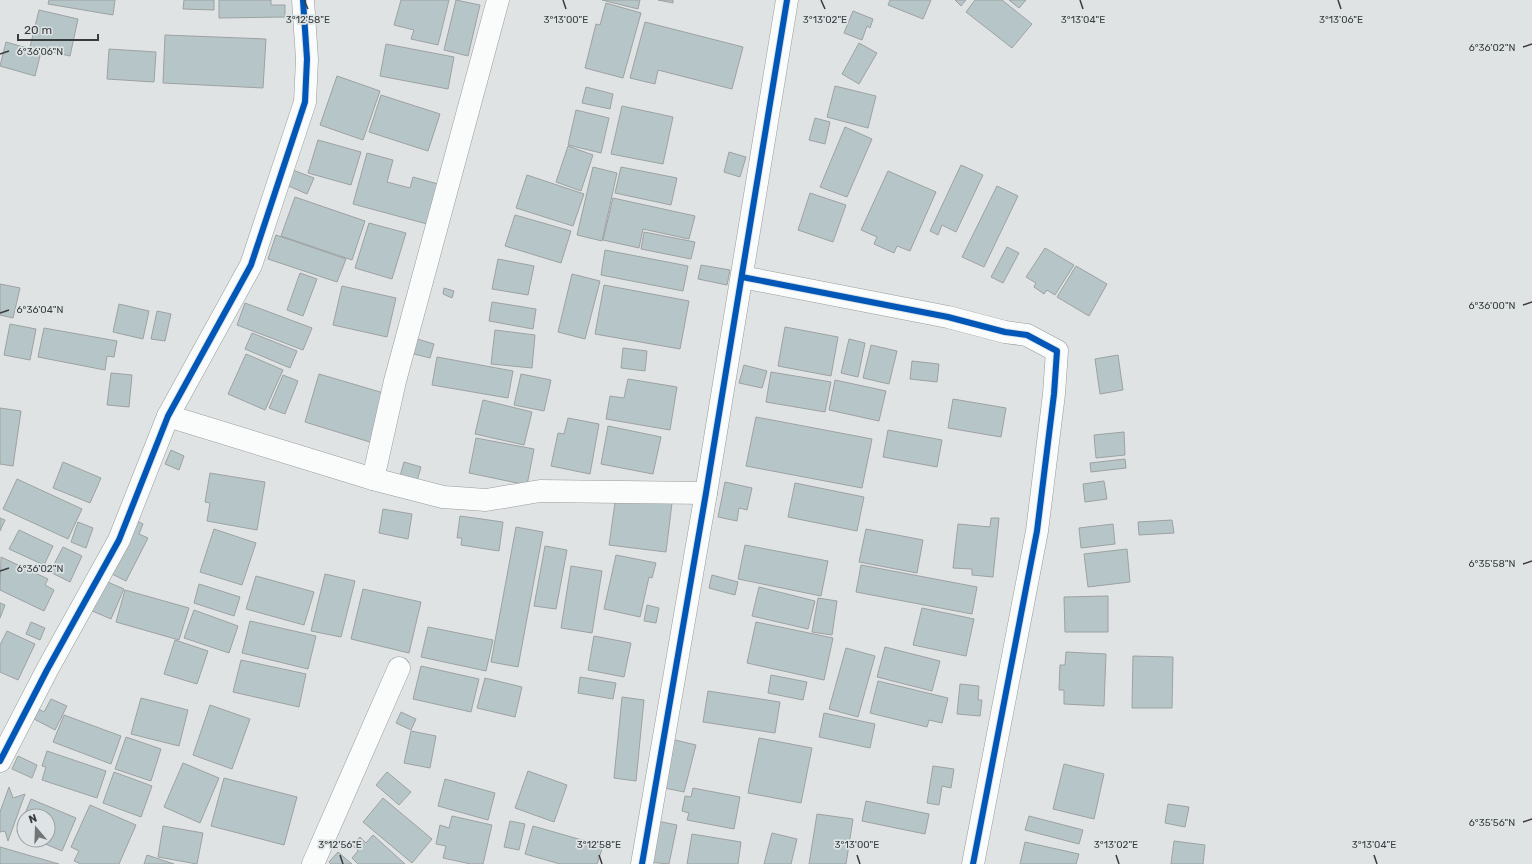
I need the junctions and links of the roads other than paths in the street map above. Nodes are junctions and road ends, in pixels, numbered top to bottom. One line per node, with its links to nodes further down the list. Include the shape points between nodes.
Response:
1 (303, 0): 5 (street, via 305,102 298,124 251,265)
2 (498, 0): 6 (street, via 395,381)
3 (786, 0): 4 (street)
4 (742, 277): 7 (street); 12 (street, via 1027,335 1057,351 1037,531)
5 (168, 416): 6 (street); 9 (street, via 120,540)
6 (373, 479): 7 (street, via 443,497 486,500 540,491)
7 (706, 493): 11 (street)
8 (399, 668): 10 (street)
9 (3, 747)
10 (313, 864)
11 (642, 864)
12 (973, 864)

